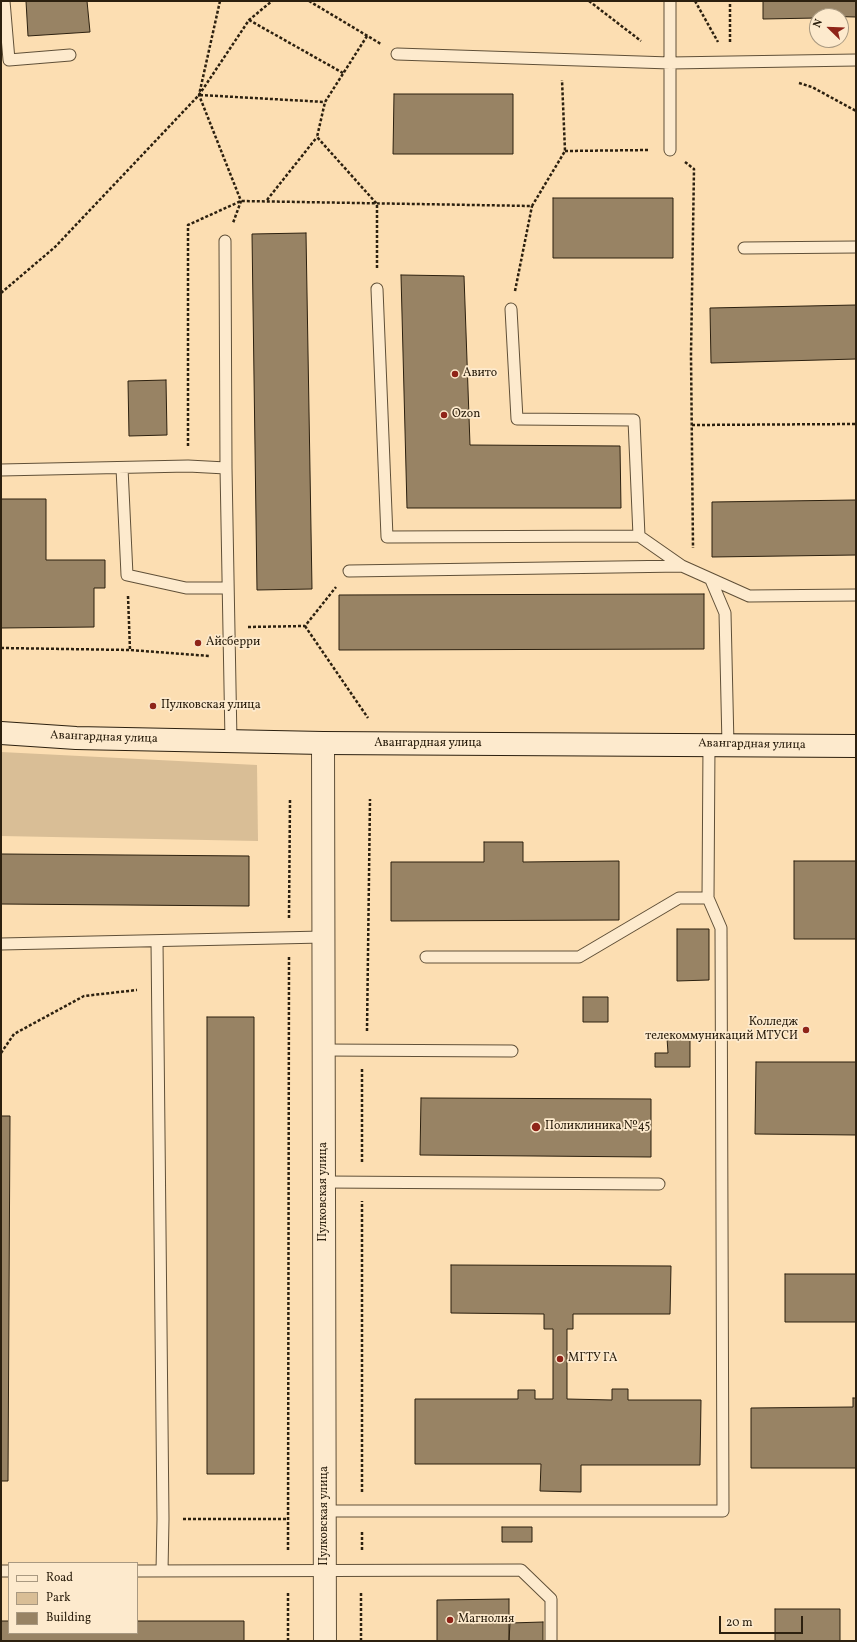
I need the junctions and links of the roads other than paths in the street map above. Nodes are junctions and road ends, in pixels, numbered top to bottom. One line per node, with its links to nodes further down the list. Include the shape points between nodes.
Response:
1 (4, 1): 4 (lane, via 9,60)
2 (670, 1): 6 (lane)
3 (398, 54): 6 (lane)
4 (70, 55)
5 (856, 60): 6 (lane)
6 (670, 63): 7 (lane)
7 (670, 150)
8 (225, 241): 14 (lane)
9 (856, 247): 10 (lane)
10 (744, 248)
11 (376, 289): 16 (lane, via 386,537)
12 (511, 309): 16 (lane, via 517,419 634,420)
13 (122, 468): 14 (lane); 15 (lane); 20 (lane, via 127,575 186,588)
14 (226, 468): 20 (lane)
15 (1, 470)
16 (639, 536): 17 (lane)
17 (682, 566): 18 (lane); 19 (lane)
18 (349, 571)
19 (711, 580): 21 (lane, via 749,596); 25 (lane, via 725,612)
20 (228, 588): 23 (lane)
21 (856, 595)
22 (1, 733): 23 (street, Авангардная улица, via 76,738)
23 (231, 741): 24 (street, Авангардная улица)
24 (323, 743): 25 (street, Авангардная улица); 28 (street, Пулковская улица)
25 (718, 745): 26 (street, Авангардная улица); 27 (lane)
26 (856, 746)
27 (708, 898): 31 (lane, via 679,898 579,957); 36 (lane, via 721,928 724,1511)
28 (323, 937): 29 (lane); 32 (street, Пулковская улица)
29 (157, 941): 30 (lane); 39 (lane)
30 (1, 944)
31 (426, 958)
32 (324, 1050): 33 (lane); 34 (street, Пулковская улица)
33 (512, 1051)
34 (324, 1182): 35 (lane); 36 (street, Пулковская улица)
35 (659, 1184)
36 (326, 1511): 37 (street, Пулковская улица)
37 (326, 1570): 39 (lane); 40 (street, Пулковская улица); 41 (lane, via 521,1570 551,1599)
38 (138, 1571): 39 (lane)
39 (162, 1571)
40 (325, 1641)
41 (551, 1641)

